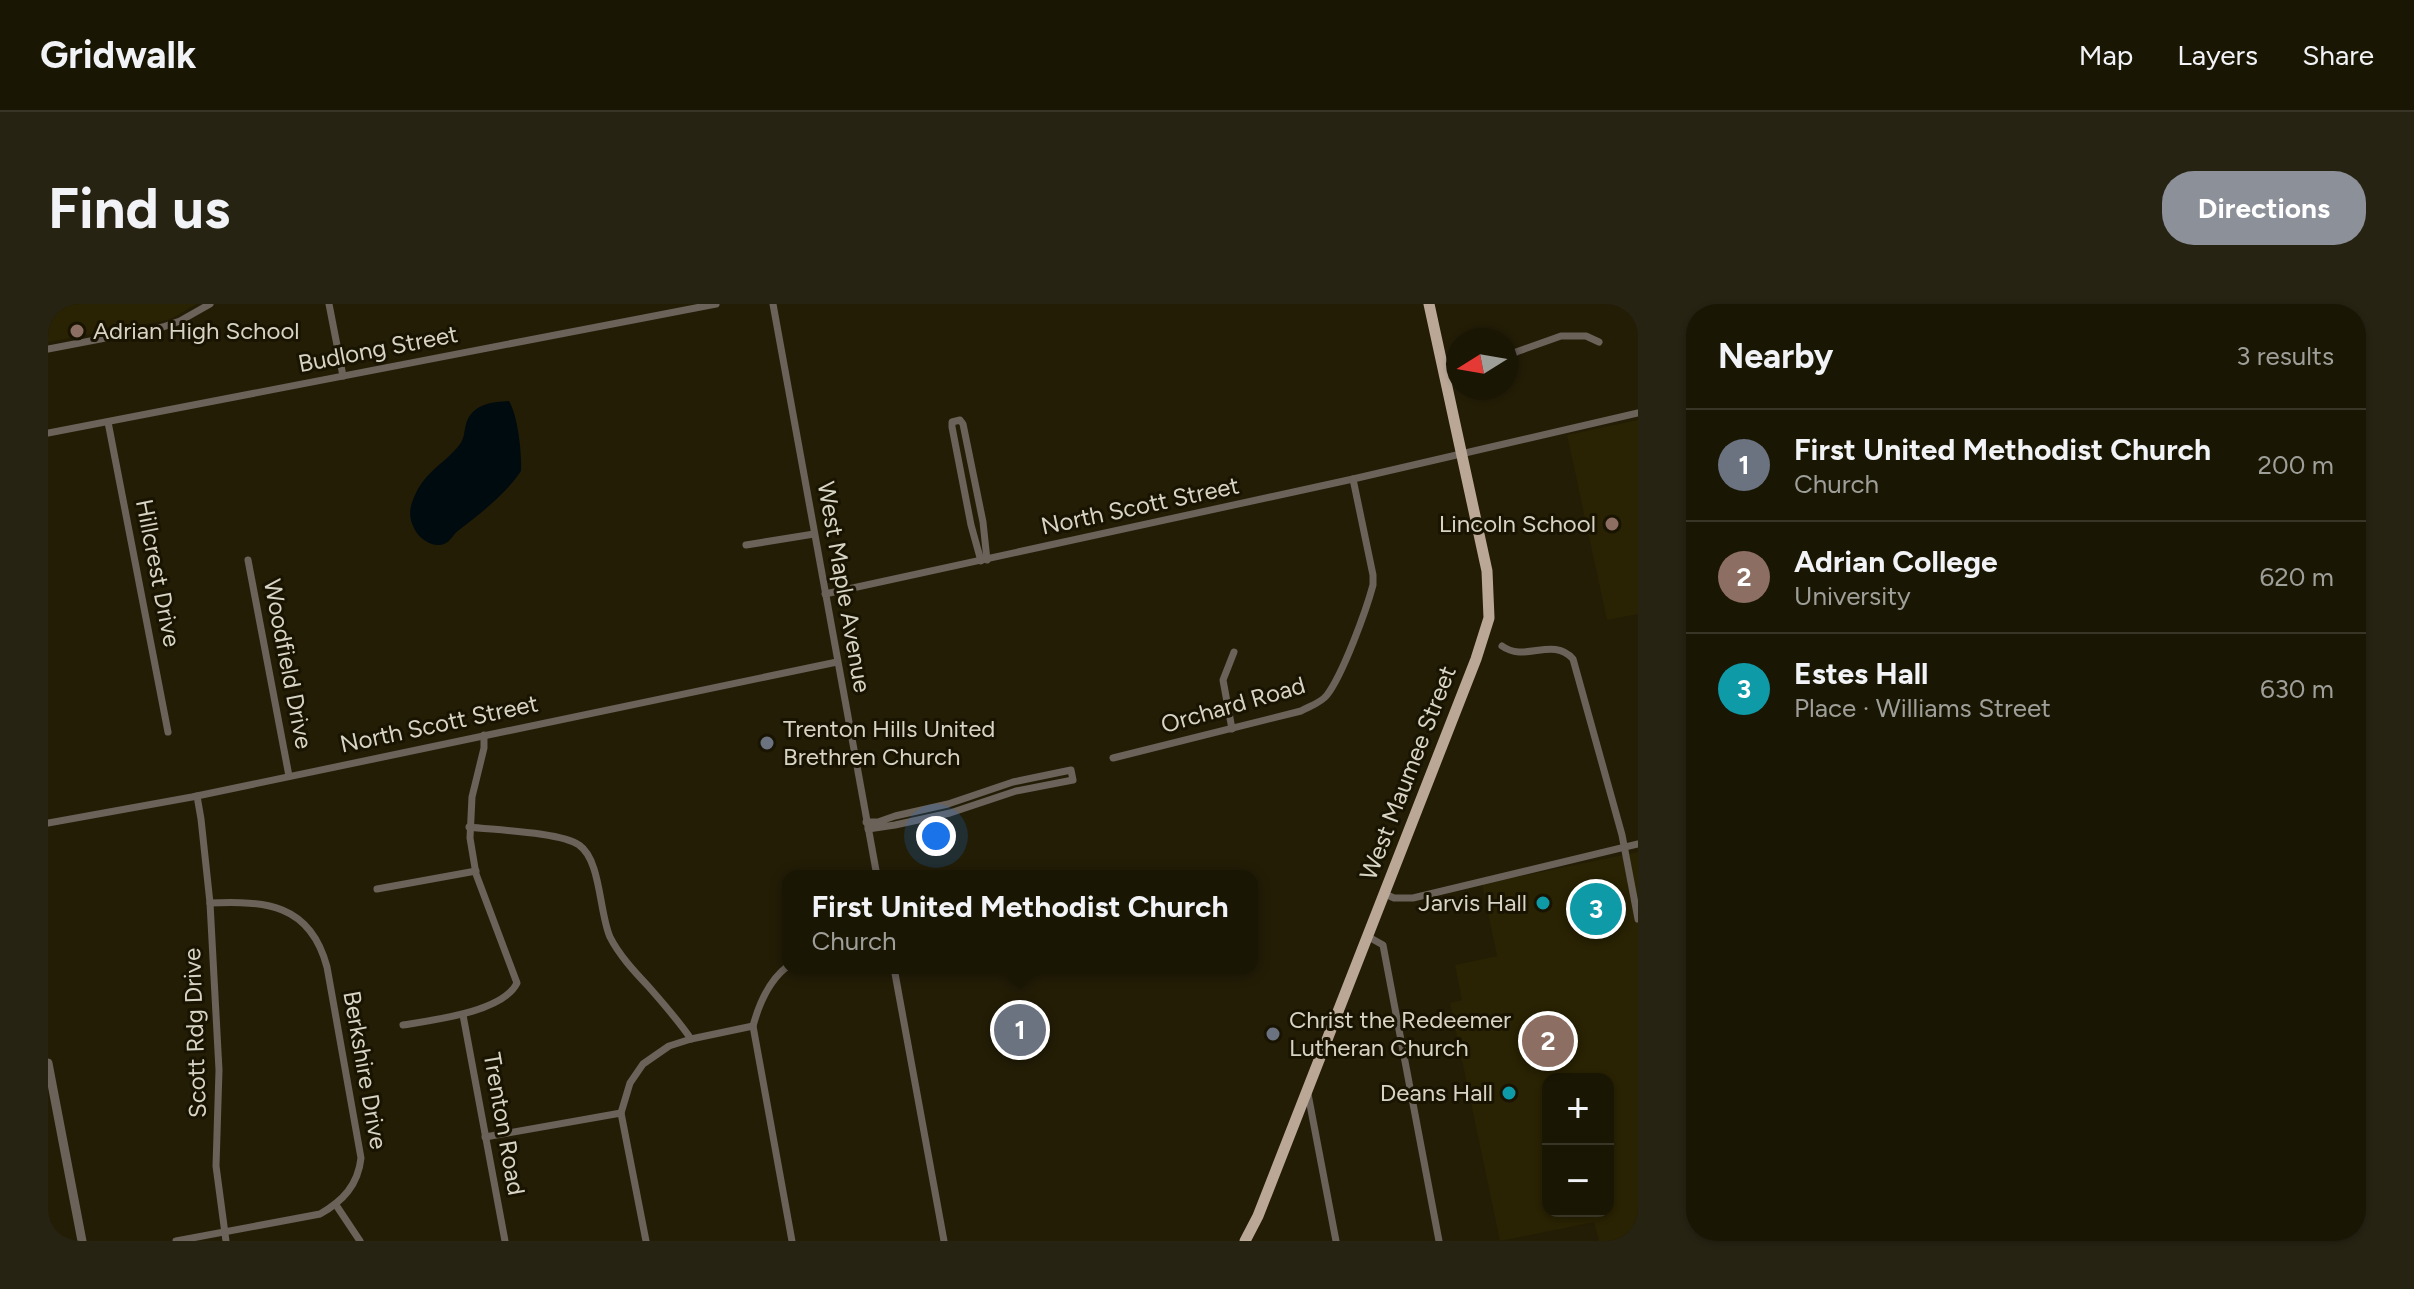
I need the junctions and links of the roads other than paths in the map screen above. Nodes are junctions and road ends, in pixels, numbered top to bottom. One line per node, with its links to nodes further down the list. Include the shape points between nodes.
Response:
1 (210, 304): 7 (street, via 163,327)
2 (329, 304): 10 (street)
3 (716, 304): 10 (street, Budlong Street)
4 (773, 304): 19 (street, West Maple Avenue)
5 (1429, 304): 9 (main road, West Maumee Street)
6 (1599, 342): 8 (street, via 1561,336)
7 (48, 349)
8 (1518, 351)
9 (1446, 362)
10 (343, 376): 13 (street, Budlong Street)
11 (1455, 400): 15 (main road, West Maumee Street)
12 (1638, 413): 15 (street, North Scott Street)
13 (108, 422): 14 (street, Budlong Street); 28 (street, Hillcrest Drive)
14 (48, 433)
15 (1463, 455): 18 (street, North Scott Street); 44 (main road, West Maumee Street, via 1487,571 1489,618)
16 (973, 474): 17 (street); 17 (street, via 960,420 952,427); 22 (street)
17 (962, 476): 22 (street)
18 (1353, 479): 22 (street, North Scott Street); 27 (street, Orchard Road, via 1373,585 1341,670 1321,701)
19 (814, 534): 20 (street); 23 (street, West Maple Avenue)
20 (746, 545)
21 (248, 560): 31 (street, Woodfield Drive)
22 (984, 561): 23 (street, North Scott Street)
23 (825, 594): 26 (street, West Maple Avenue)
24 (1502, 646): 40 (street, via 1516,653 1552,647 1573,659)
25 (1234, 652): 27 (street, via 1223,680)
26 (837, 662): 29 (street, North Scott Street); 37 (street, West Maple Avenue)
27 (1232, 729): 30 (street, Orchard Road)
28 (168, 732)
29 (484, 735): 31 (street, North Scott Street); 38 (street)
30 (1113, 758)
31 (289, 776): 34 (street, North Scott Street)
32 (1013, 782): 33 (street); 33 (street, via 1071,770 1073,780); 35 (street)
33 (1016, 791): 35 (street)
34 (194, 796): 36 (street, North Scott Street); 45 (street, Scott Rdg Drive)
35 (949, 808): 37 (street, via 895,825)
36 (48, 823)
37 (867, 825): 41 (street, West Maple Avenue)
38 (469, 827): 42 (street); 53 (street, via 579,844 593,864 611,938)
39 (1638, 844): 40 (street)
40 (1625, 848): 44 (street, via 1413,898); 46 (street)
41 (876, 870)
42 (476, 871): 43 (street); 50 (street, via 517,983 499,1001)
43 (377, 889)
44 (1385, 894): 47 (main road, West Maumee Street)
45 (210, 903): 58 (street, Berkshire Drive, via 280,908 302,922 323,954 361,1158 355,1182); 59 (street, Scott Rdg Drive, via 219,1070 216,1166)
46 (1638, 919)
47 (1367, 936): 55 (main road, West Maumee Street); 69 (street, via 1383,945)
48 (782, 972): 52 (street, via 772,982)
49 (895, 974): 66 (street)
50 (463, 1015): 51 (street); 57 (street, Trenton Road)
51 (403, 1025)
52 (753, 1026): 53 (street); 65 (street)
53 (691, 1039): 56 (street, via 643,1064 630,1083)
54 (48, 1063): 60 (street)
55 (1307, 1087): 67 (main road, West Maumee Street); 68 (street)
56 (621, 1113): 57 (street); 64 (street)
57 (485, 1137): 63 (street, Trenton Road)
58 (336, 1205): 59 (street, via 320,1214); 62 (street)
59 (225, 1237): 61 (street)
60 (82, 1241)
61 (176, 1241)
62 (360, 1241)
63 (505, 1241)
64 (646, 1241)
65 (792, 1241)
66 (944, 1241)
67 (1245, 1241)
68 (1336, 1241)
69 (1439, 1241)

